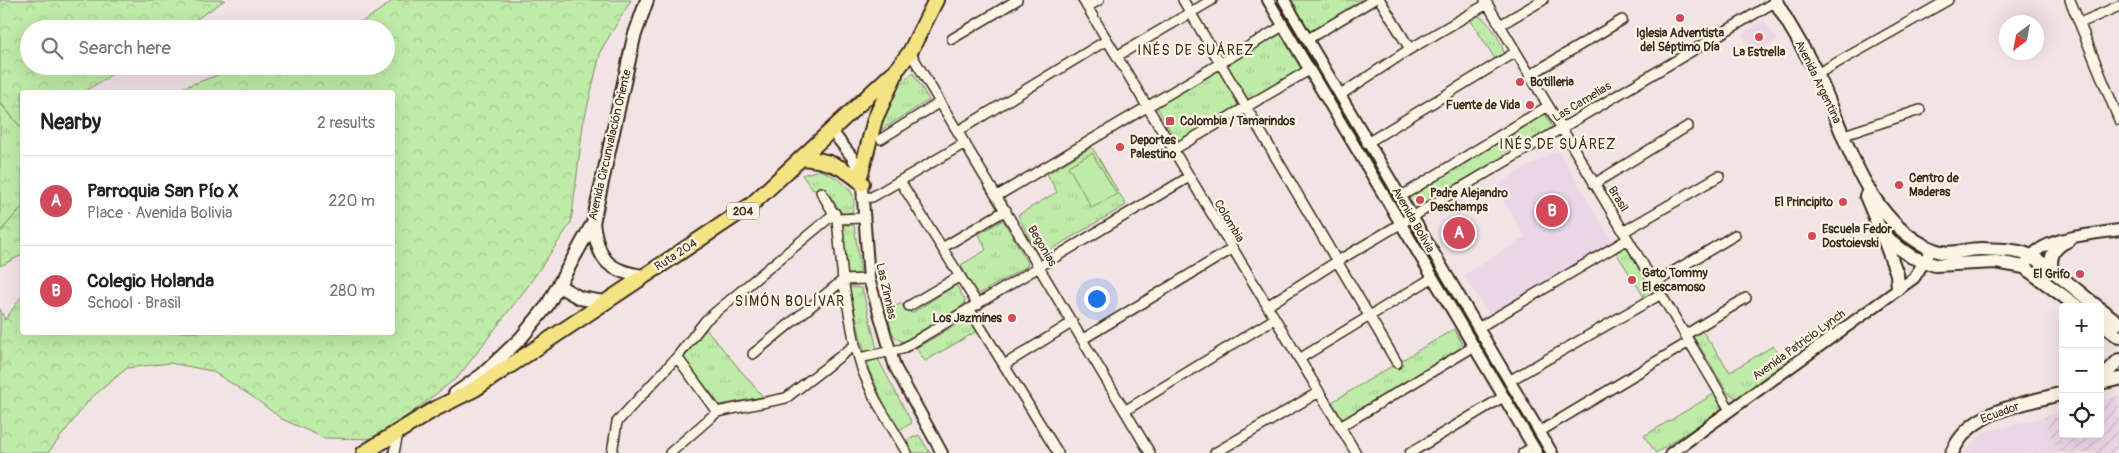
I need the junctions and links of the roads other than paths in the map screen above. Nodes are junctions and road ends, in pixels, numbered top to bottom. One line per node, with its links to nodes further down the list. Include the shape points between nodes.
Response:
1 (647, 0): 66 (main road, Avenida Circunvalación Oriente, via 634,37)
2 (936, 0): 27 (main road, Ruta 204 / 204)
3 (1017, 0): 23 (street)
4 (1099, 0): 16 (street)
5 (1182, 0): 18 (street)
6 (1212, 0): 18 (street)
7 (1268, 0): 22 (street, Avenida Bolivia)
8 (1284, 0): 24 (street, Avenida Bolivia)
9 (1374, 0): 24 (street)
10 (1380, 0): 26 (street)
11 (1543, 0): 21 (street)
12 (1776, 0): 33 (main road, Avenida Argentina); 43 (street, Las Camelias)
13 (1948, 0): 33 (street)
14 (2070, 0): 20 (street)
15 (1486, 2): 21 (street, Brasil); 26 (street)
16 (1085, 3): 25 (street, Colombia)
17 (2119, 6): 20 (street)
18 (1190, 13): 29 (street); 30 (street)
19 (1622, 20): 34 (street)
20 (2080, 23): 41 (street)
21 (1500, 25): 28 (street, Brasil)
22 (1283, 26): 30 (street); 32 (street, Avenida Bolivia)
23 (952, 39)
24 (1308, 39): 35 (street, Avenida Bolivia)
25 (1108, 40): 29 (street, Colombia); 45 (street)
26 (1410, 49): 35 (street)
27 (910, 52): 31 (main road, Ruta 204 / 204); 36 (street, Begonias)
28 (1516, 52): 34 (street, Brasil); 49 (street)
29 (1117, 56): 39 (street, Colombia)
30 (1221, 63): 37 (street); 39 (street)
31 (899, 67): 44 (main road, Ruta 204 / 204); 55 (main road, via 875,119)
32 (1309, 70): 37 (street); 67 (street, Avenida Bolivia)
33 (1817, 74): 46 (main road, Avenida Argentina)
34 (1530, 75): 38 (street, Brasil)
35 (1340, 95): 49 (street, Avenida Bolivia)
36 (940, 102): 45 (street, Begonias); 47 (street)
37 (1246, 106): 50 (street); 77 (street)
38 (1548, 106): 43 (street, Brasil); 60 (street)
39 (1147, 107): 50 (street, Colombia); 59 (street)
40 (1920, 110): 46 (street)
41 (2119, 120)
42 (1688, 126): 57 (street)
43 (1562, 129): 57 (street, Brasil); 65 (street, Las Camelias)
44 (831, 130): 51 (main road, Ruta 204 / 204); 55 (street, via 852,157)
45 (958, 131): 48 (street, Begonias)
46 (1844, 135): 52 (main road, Avenida Argentina)
47 (882, 139)
48 (965, 143): 56 (street); 59 (street, Begonias)
49 (1367, 143): 60 (street, Avenida Bolivia)
50 (1173, 150): 54 (street, Colombia)
51 (802, 158): 55 (main road, via 825,160); 82 (main road, Ruta 204 / 204, via 734,218)
52 (1857, 166): 69 (main road, Avenida Argentina); 75 (main road, Avenida Argentina, via 1894,225)
53 (1719, 176): 71 (street)
54 (1189, 177): 74 (street, Colombia); 79 (street)
55 (861, 178): 61 (street, Las Zinnias)
56 (900, 181): 61 (street, via 872,197); 73 (street)
57 (1594, 184): 71 (street, Brasil)
58 (822, 192): 63 (street)
59 (997, 196): 62 (street, Begonias)
60 (1400, 197): 65 (street, Avenida Bolivia)
61 (862, 198): 64 (street, Las Zinnias)
62 (1006, 210): 73 (street); 79 (street, Begonias)
63 (836, 216): 64 (street); 86 (street); 111 (street, via 706,320)
64 (863, 218): 85 (street, Las Zinnias)
65 (1411, 218): 67 (street, Las Camelias); 103 (street, Avenida Bolivia)
66 (593, 223): 82 (main road, via 599,253 606,262 626,274); 88 (main road, Avenida Circunvalación Oriente)
67 (1401, 224): 77 (street); 84 (street, Avenida Bolivia)
68 (2119, 230): 72 (street)
69 (1881, 232): 78 (main road, Avenida Argentina, via 1898,248); 89 (main road, via 1897,274)
70 (1736, 235): 87 (street)
71 (1626, 236): 87 (street, Brasil); 103 (street)
72 (2068, 240): 76 (street, via 2044,245); 81 (main road, via 2053,251)
73 (942, 248): 83 (street)
74 (1232, 249): 96 (street, Colombia); 106 (street)
75 (1932, 249): 76 (main road, Avenida Argentina, via 1952,253 1978,249 2006,251); 78 (street, Avenida Patricio Lynch)
76 (2030, 256): 80 (street); 81 (main road, Avenida Argentina)
77 (1336, 262): 96 (street); 99 (street)
78 (1926, 262): 80 (main road, Avenida Argentina, via 1952,265 1996,262); 89 (street, Avenida Patricio Lynch, via 1914,278)
79 (1040, 267): 97 (street); 101 (street, Begonias)
80 (2024, 267): 93 (main road, Avenida Argentina)
81 (2052, 272): 94 (main road, Avenida Argentina)
82 (643, 276): 92 (main road, Ruta 204 / 204)
83 (960, 276): 95 (street); 97 (street)
84 (1432, 278): 99 (street); 108 (street, Avenida Bolivia)
85 (869, 279): 86 (street); 109 (street, Las Zinnias)
86 (843, 280): 107 (street); 110 (street)
87 (1654, 283): 90 (street, Brasil)
88 (558, 286): 92 (main road, via 580,298); 124 (main road, Avenida Circunvalación Oriente, via 547,306 521,338 482,375)
89 (1898, 288): 126 (street, Avenida Patricio Lynch)
90 (1661, 294): 105 (street, Brasil); 119 (street)
91 (1746, 298): 105 (street)
92 (603, 302): 124 (main road, Ruta 204 / 204, via 475,389)
93 (2073, 303)
94 (2092, 303)
95 (909, 306)
96 (1267, 306): 100 (street, Colombia)
97 (974, 307): 109 (street); 116 (street)
98 (2104, 315): 104 (main road, Avenida Argentina)
99 (1369, 316): 113 (street); 115 (street)
100 (1274, 319): 113 (street, Colombia); 125 (street)
101 (1073, 322): 106 (street, Begonias); 116 (street)
102 (2104, 325): 104 (main road, Avenida Argentina)
103 (1478, 328): 119 (street, Avenida Bolivia)
104 (2118, 334)
105 (1687, 338): 126 (street, Brasil); 129 (street)
106 (1083, 339): 125 (street, Begonias)
107 (855, 345): 112 (street); 127 (street, via 786,398)
108 (1474, 347): 123 (street, Avenida Bolivia); 128 (street)
109 (890, 353): 112 (street); 137 (street, Las Zinnias)
110 (753, 354)
111 (677, 357): 127 (street); 134 (street, via 617,422)
112 (859, 358): 136 (street, via 875,399)
113 (1298, 359): 121 (street, Colombia)
114 (2119, 359): 117 (main road)
115 (1397, 363)
116 (1004, 365): 138 (street)
117 (2104, 377)
118 (2119, 379): 120 (main road)
119 (1509, 381): 129 (street, Avenida Bolivia)
120 (2104, 381)
121 (1319, 392): 128 (street, Colombia); 140 (street)
122 (2059, 395): 146 (main road, Ecuador, via 1979,420 1964,432)
123 (1503, 397): 131 (street, Avenida Bolivia); 142 (street)
124 (433, 410): 130 (main road, Ruta 204 / 204)
125 (1126, 410): 139 (street, Begonias)
126 (1730, 410): 145 (street, Avenida Patricio Lynch)
127 (717, 412): 135 (street)
128 (1340, 427): 141 (street, Colombia)
129 (1539, 432): 144 (street, Avenida Bolivia)
130 (398, 434): 132 (main road, Ruta 204 / 204); 133 (street)
131 (1535, 450): 143 (street)
132 (364, 453)
133 (394, 453)
134 (612, 453)
135 (670, 453)
136 (907, 453)
137 (942, 453)
138 (1058, 453)
139 (1150, 453)
140 (1215, 453)
141 (1356, 453)
142 (1410, 453)
143 (1523, 453)
144 (1552, 453)
145 (1671, 453)
146 (1952, 453)

